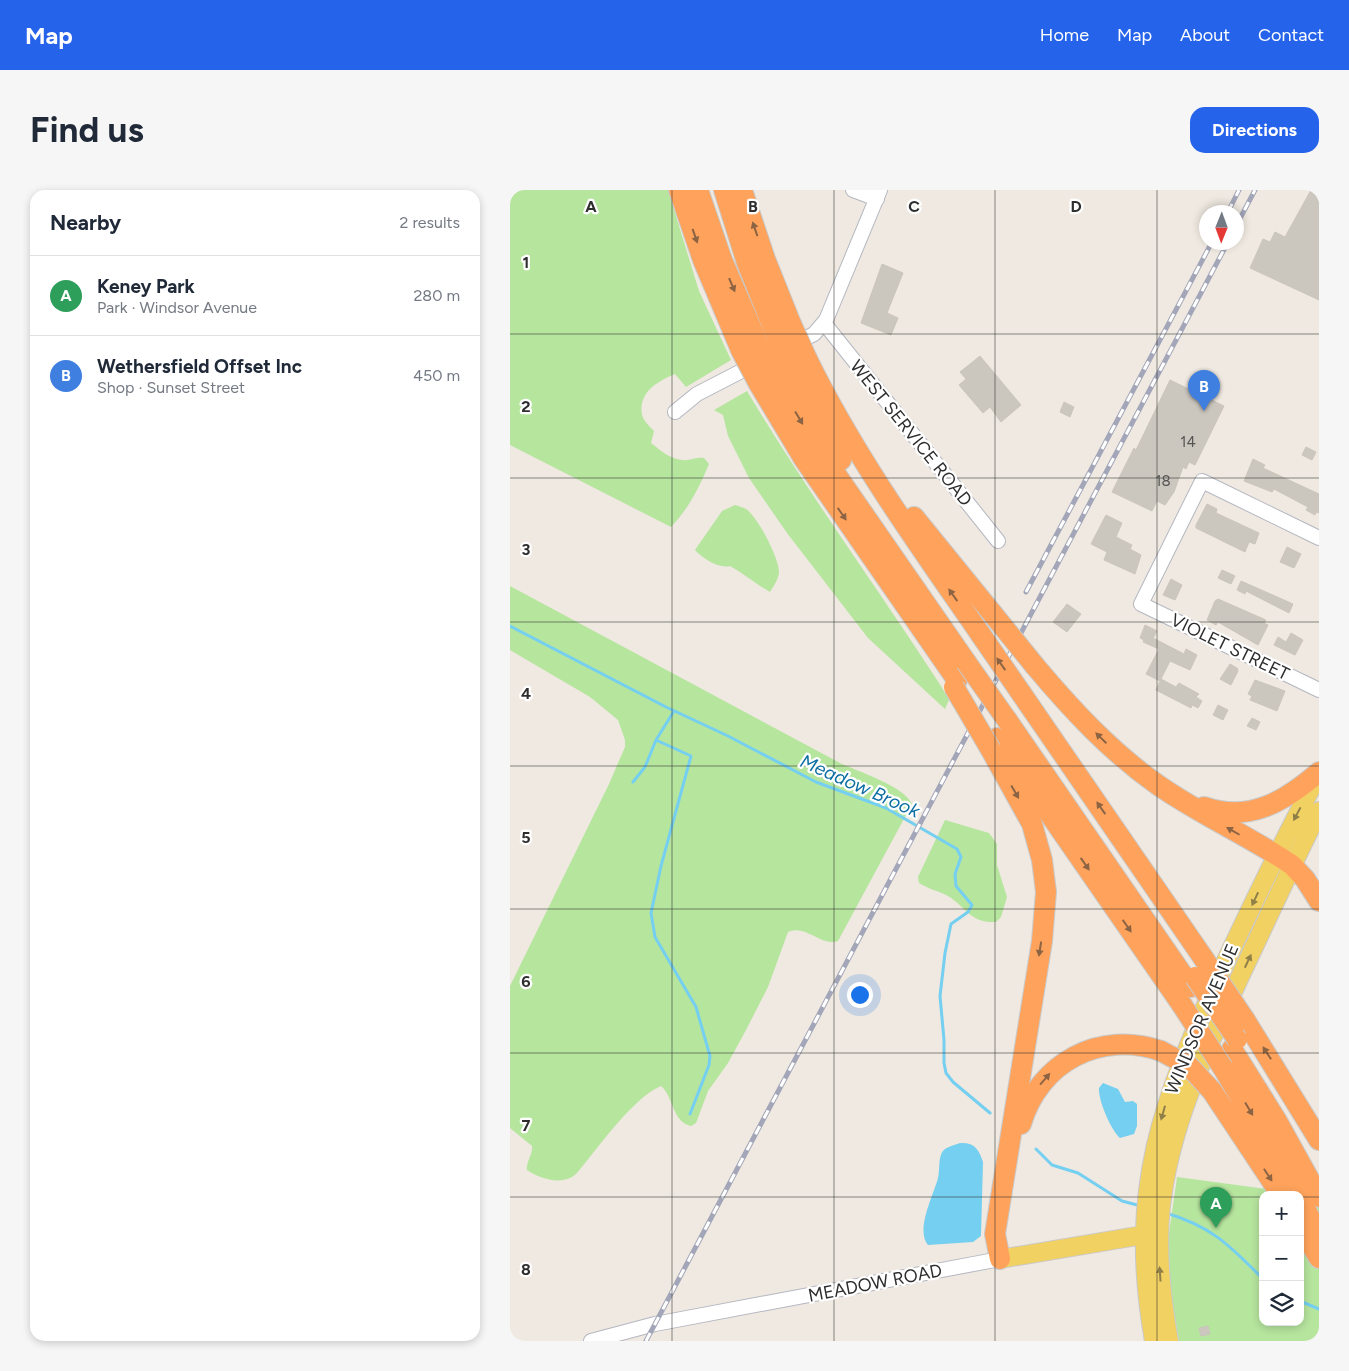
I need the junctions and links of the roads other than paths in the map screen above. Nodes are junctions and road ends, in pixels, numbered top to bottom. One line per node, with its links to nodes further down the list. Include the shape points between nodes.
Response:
1 (679, 190): 9 (highway, one-way to 9, via 703,260)
2 (698, 190): 9 (highway, one-way to 9)
3 (724, 190): 8 (highway, via 745,255)
4 (742, 190): 8 (highway, one-way to 4, via 770,273)
5 (853, 190): 6 (street)
6 (878, 194): 7 (street)
7 (824, 324): 11 (street, via 809,337 697,394); 14 (street, WEST SERVICE ROAD)
8 (783, 328): 10 (highway, bridge)
9 (749, 345): 10 (highway, bridge)
10 (783, 372): 12 (highway, via 833,410); 16 (highway, one-way to 16, via 804,459 941,657); 22 (highway, bridge, via 807,432 969,657)
11 (675, 412)
12 (869, 471): 18 (highway, one-way to 12, bridge, via 1106,743 1035,666 904,506); 23 (highway, one-way to 12, bridge, via 1246,1020)
13 (1319, 538): 15 (street, VIOLET STREET, via 1202,482 1141,604)
14 (998, 541)
15 (1319, 690)
16 (994, 744): 26 (highway, one-way to 26, bridge, via 1182,1006); 33 (highway, one-way to 33, via 1032,824 1042,860 1046,892 1042,941 995,1234)
17 (1319, 773): 18 (highway, via 1281,801 1250,812 1218,811); 20 (main road, WINDSOR AVENUE, one-way to 20)
18 (1172, 794): 20 (highway, one-way to 18)
19 (1319, 810): 20 (main road, WINDSOR AVENUE)
20 (1284, 860): 21 (highway, via 1306,879); 29 (main road, WINDSOR AVENUE, via 1177,1071 1155,1143)
21 (1319, 901)
22 (1234, 1044): 24 (highway, via 1275,1099); 27 (highway)
23 (1319, 1140)
24 (1319, 1176)
25 (1278, 1191): 33 (highway, one-way to 25, bridge, via 1020,1125 1028,1105 1041,1083 1064,1062 1094,1048 1124,1044 1161,1051 1189,1066 1212,1091)
26 (1296, 1191)
27 (1319, 1197)
28 (1304, 1206): 31 (highway)
29 (1153, 1218): 33 (main road, MEADOW ROAD); 35 (main road, WINDSOR AVENUE, via 1145,1278); 36 (main road, WINDSOR AVENUE, one-way to 29)
30 (1304, 1233): 32 (highway)
31 (1319, 1234)
32 (1319, 1258)
33 (1000, 1259): 34 (street, MEADOW ROAD, via 655,1324)
34 (591, 1341)
35 (1154, 1341)
36 (1169, 1341)

